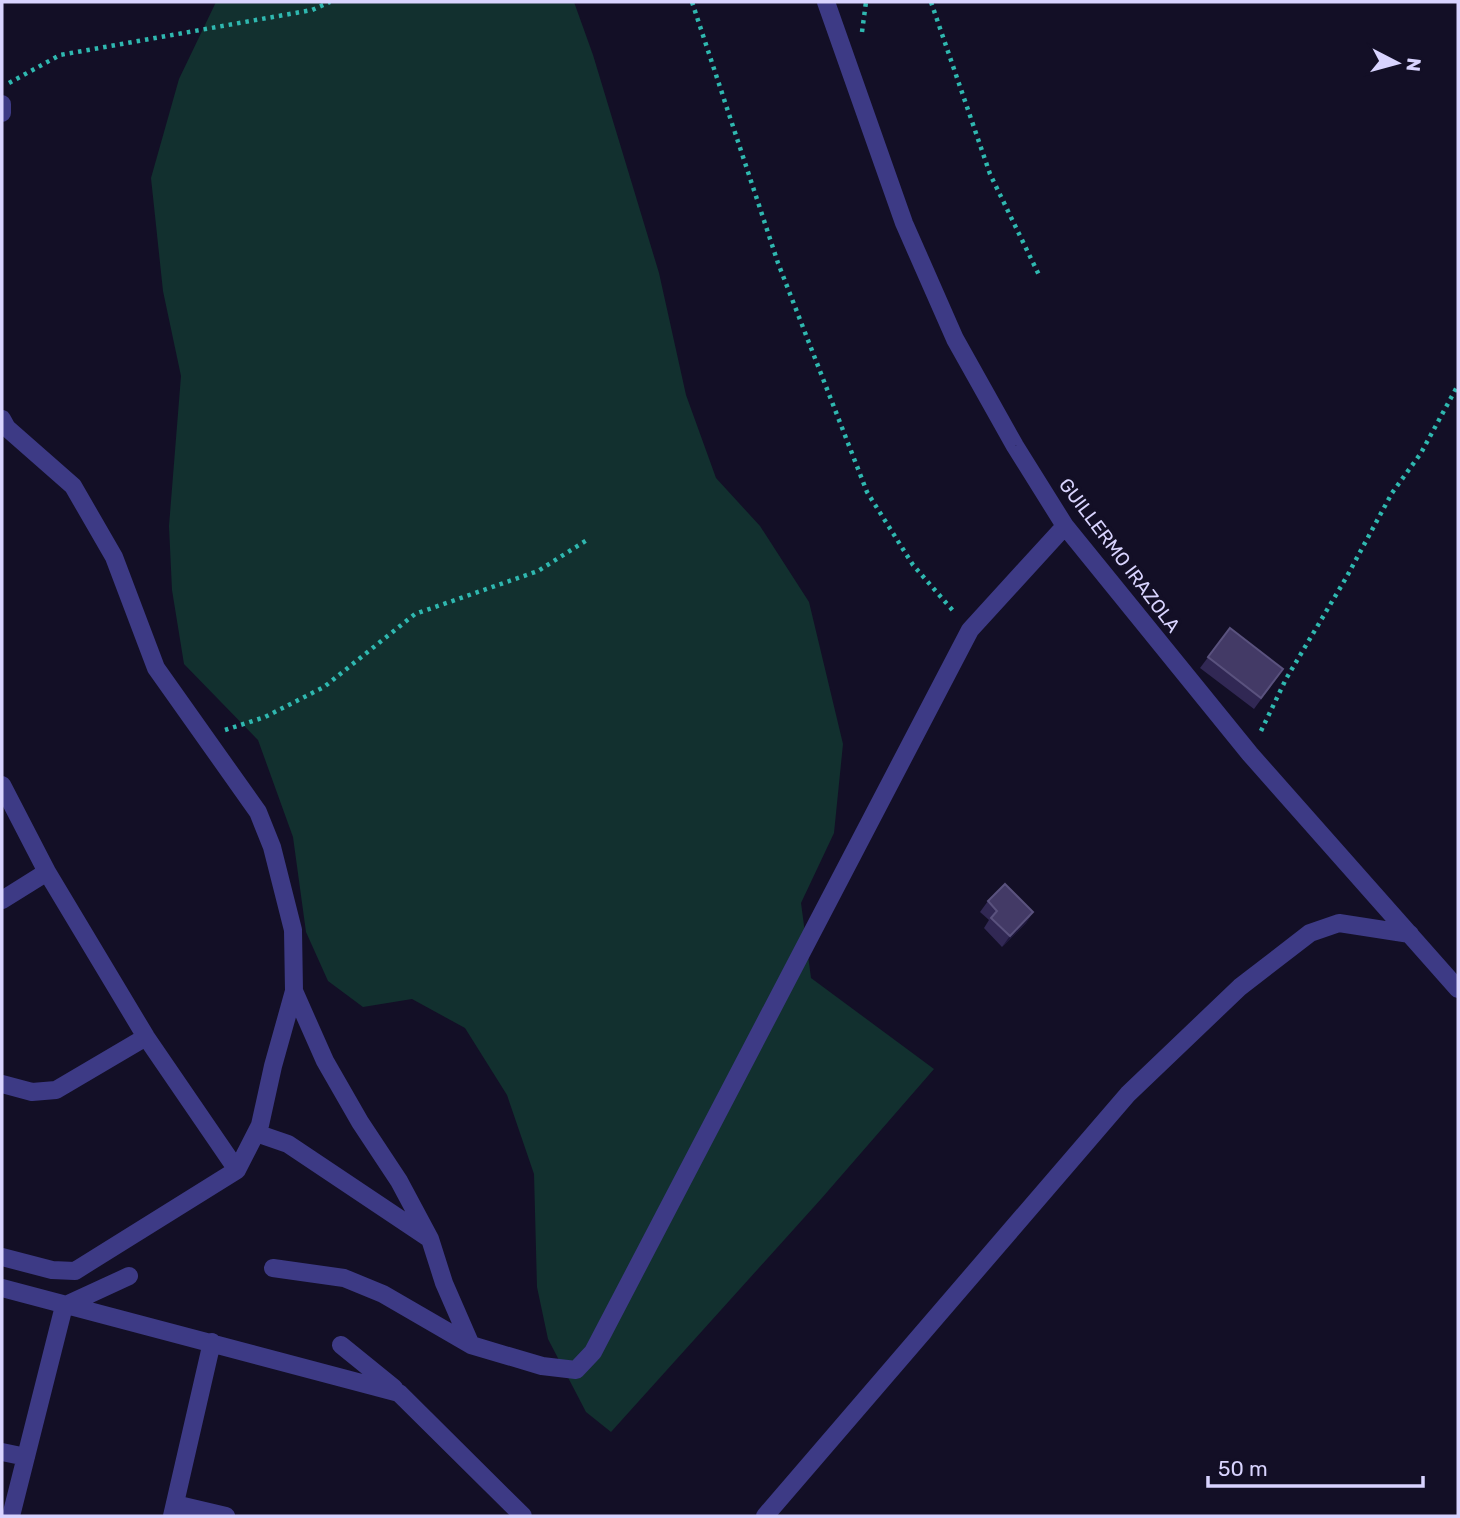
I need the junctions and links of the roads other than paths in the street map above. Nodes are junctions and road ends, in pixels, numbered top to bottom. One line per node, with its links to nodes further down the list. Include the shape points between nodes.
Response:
1 (826, 2): 5 (street, GUILLERMO IRAZOLA, via 904,223 955,340)
2 (2, 104): 3 (street)
3 (2, 113)
4 (2, 419): 11 (street, via 73,486 114,557 156,668 258,812 293,930)
5 (1066, 526): 9 (street, GUILLERMO IRAZOLA, via 1250,754); 24 (street, via 970,630 593,1352 576,1370 559,1370)
6 (2, 785): 7 (street)
7 (47, 872): 8 (street); 12 (street)
8 (2, 900)
9 (1410, 934): 10 (street, GUILLERMO IRAZOLA); 32 (street, via 1339,923 1310,933 1240,987 1128,1094)
10 (1458, 989)
11 (294, 991): 14 (street); 16 (street, via 325,1061)
12 (146, 1037): 13 (street, via 56,1090 32,1092); 15 (street)
13 (2, 1084)
14 (256, 1133): 15 (street); 16 (street, via 288,1144)
15 (237, 1170): 17 (street, via 75,1271 51,1270)
16 (430, 1239): 24 (street)
17 (2, 1257)
18 (273, 1268): 24 (street, via 344,1278 383,1294)
19 (129, 1276): 21 (street)
20 (2, 1288): 21 (street)
21 (64, 1306): 22 (street); 27 (street)
22 (212, 1342): 25 (street); 28 (street)
23 (341, 1345): 25 (street)
24 (471, 1345)
25 (399, 1393): 31 (street)
26 (2, 1452): 27 (street)
27 (26, 1457): 29 (street)
28 (174, 1510): 30 (street)
29 (11, 1516)
30 (226, 1516)
31 (523, 1516)
32 (765, 1516)

